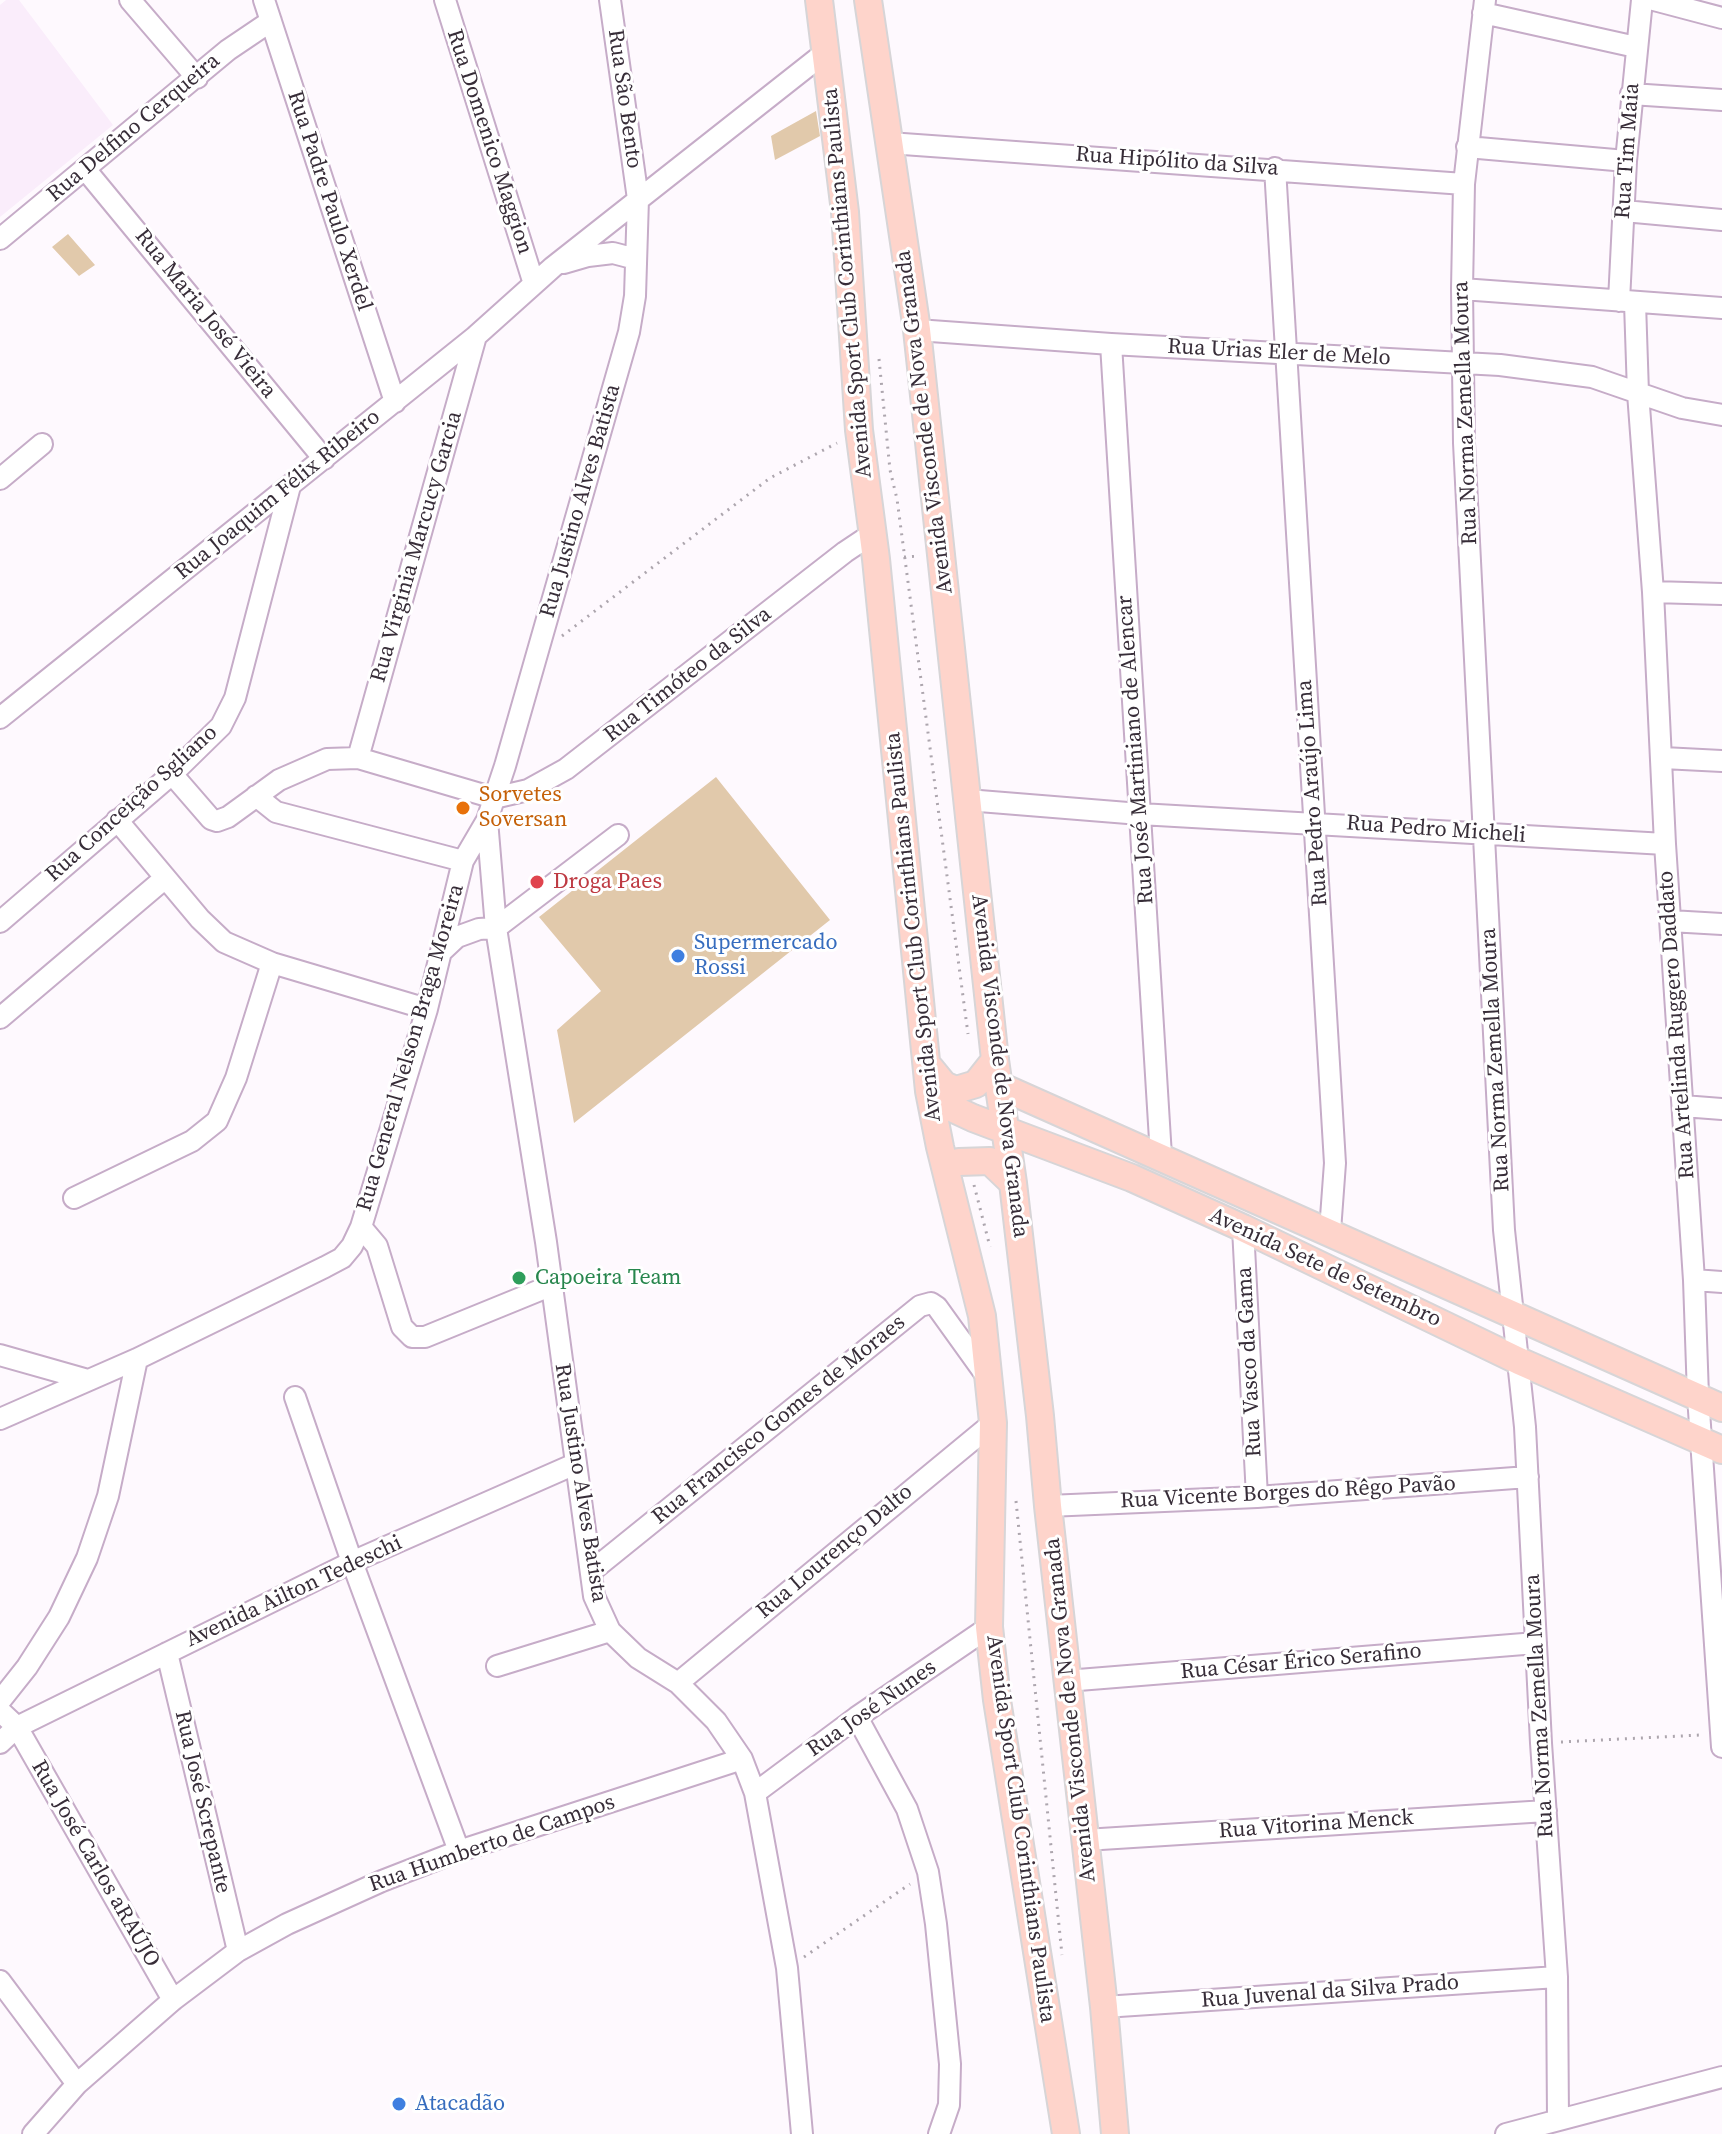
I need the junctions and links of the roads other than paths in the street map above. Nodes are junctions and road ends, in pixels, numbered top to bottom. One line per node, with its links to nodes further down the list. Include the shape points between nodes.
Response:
1 (130, 0): 14 (street)
2 (264, 0): 11 (street, Rua Padre Paulo Xerdel)
3 (445, 0): 29 (street, Rua Domenico Maggion)
4 (610, 0): 23 (street, Rua São Bento)
5 (819, 0): 13 (main road, Avenida Sport Club Corinthians Paulista)
6 (868, 0): 17 (main road, Avenida Visconde de Nova Granada)
7 (1642, 0): 12 (street, Rua Tim Maia)
8 (1654, 0): 10 (street)
9 (1484, 7): 12 (street); 18 (street, Rua Norma Zemella Moura)
10 (1722, 18)
11 (271, 21): 14 (street, Rua Delfino Cerqueira); 39 (street, Rua Padre Paulo Xerdel)
12 (1636, 47): 15 (street, Rua Tim Maia)
13 (827, 51): 23 (street, Rua Joaquim Félix Ribeiro); 45 (main road, Avenida Sport Club Corinthians Paulista)
14 (197, 78): 21 (street, Rua Delfino Cerqueira)
15 (1631, 94): 16 (street); 19 (street, Rua Tim Maia)
16 (1722, 100)
17 (889, 143): 20 (street, Rua Hipólito da Silva); 33 (main road, Avenida Visconde de Nova Granada)
18 (1467, 147): 19 (street); 22 (street, Rua Norma Zemella Moura)
19 (1626, 161): 24 (street, Rua Tim Maia)
20 (1275, 168): 22 (street, Rua Hipólito da Silva); 36 (street, Rua Pedro Araújo Lima)
21 (85, 169): 26 (street, Rua Delfino Cerqueira); 42 (street, Rua Maria José Vieira)
22 (1464, 184): 30 (street, Rua Norma Zemella Moura)
23 (638, 199): 27 (street, Rua Justino Alves Batista); 28 (street, Rua Joaquim Félix Ribeiro)
24 (1624, 211): 25 (street); 31 (street, Rua Tim Maia)
25 (1722, 220)
26 (0, 239)
27 (636, 259): 28 (street, Rua Joaquim Félix Ribeiro, via 613,253); 54 (street, Rua Justino Alves Batista, via 629,332)
28 (553, 267): 29 (street, Rua Joaquim Félix Ribeiro)
29 (534, 284): 34 (street, Rua Joaquim Félix Ribeiro)
30 (1462, 289): 31 (street); 37 (street, Rua Norma Zemella Moura)
31 (1627, 302): 32 (street); 38 (street, Rua Artelinda Ruggero Daddato)
32 (1722, 308)
33 (917, 330): 35 (street, Rua Urias Eler de Melo); 55 (main road, Avenida Visconde de Nova Granada)
34 (476, 336): 39 (street, Rua Joaquim Félix Ribeiro); 49 (street, Rua Virginia Marcucy Garcia)
35 (1111, 344): 36 (street, Rua Urias Eler de Melo); 56 (street, Rua José Martiniano de Alencar)
36 (1285, 354): 37 (street, Rua Urias Eler de Melo); 59 (street, Rua Pedro Araújo Lima)
37 (1462, 364): 38 (street, Rua Urias Eler de Melo, via 1592,377); 60 (street, Rua Norma Zemella Moura)
38 (1638, 393): 40 (street, Rua Urias Eler de Melo); 46 (street, Rua Artelinda Ruggero Daddato)
39 (395, 402): 42 (street, Rua Joaquim Félix Ribeiro)
40 (1722, 415)
41 (42, 444): 43 (street)
42 (324, 459): 44 (street, Rua Joaquim Félix Ribeiro)
43 (0, 479)
44 (290, 486): 48 (street, Rua Joaquim Félix Ribeiro); 52 (street, Rua Conceição Sgliano, via 235,698 221,726)
45 (874, 546): 54 (street, Rua Timóteo da Silva, via 845,552 566,769 528,790); 73 (main road, Avenida Sport Club Corinthians Paulista)
46 (1653, 592): 47 (street); 50 (street, Rua Artelinda Ruggero Daddato)
47 (1722, 594)
48 (0, 718)
49 (358, 758): 53 (street, via 309,765); 54 (street)
50 (1663, 758): 51 (street); 62 (street, Rua Artelinda Ruggero Daddato)
51 (1722, 761)
52 (172, 774): 53 (street, via 217,821); 57 (street, Rua Conceição Sgliano)
53 (256, 796): 63 (street, via 276,812)
54 (494, 798): 58 (street, Rua General Nelson Braga Moreira)
55 (967, 800): 56 (street, Rua Pedro Micheli); 74 (main road, Avenida Visconde de Nova Granada)
56 (1140, 814): 59 (street, Rua Pedro Micheli); 79 (street, Rua José Martiniano de Alencar)
57 (117, 820): 64 (street); 66 (street, Rua Conceição Sgliano)
58 (487, 820): 63 (street, Rua General Nelson Braga Moreira); 68 (street, Rua Justino Alves Batista)
59 (1316, 822): 60 (street, Rua Pedro Micheli); 85 (street, Rua Pedro Araújo Lima, via 1335,1163)
60 (1485, 834): 62 (street, Rua Pedro Micheli); 89 (street, Rua Norma Zemella Moura, via 1504,1230)
61 (618, 835): 68 (street)
62 (1665, 844): 65 (street, Rua Artelinda Ruggero Daddato)
63 (463, 861): 69 (street, Rua General Nelson Braga Moreira)
64 (164, 879): 70 (street, via 224,942); 72 (street)
65 (1670, 921): 67 (street); 76 (street, Rua Artelinda Ruggero Daddato)
66 (0, 922)
67 (1722, 924)
68 (496, 928): 69 (street, via 457,937); 88 (street, Rua Justino Alves Batista)
69 (441, 952): 71 (street, Rua General Nelson Braga Moreira)
70 (272, 963): 71 (street); 82 (street, via 217,1121 192,1141)
71 (427, 1009): 83 (street, Rua General Nelson Braga Moreira)
72 (0, 1018)
73 (926, 1062): 74 (main road, via 939,1080 956,1090); 75 (main road, Avenida Sport Club Corinthians Paulista)
74 (998, 1073): 78 (main road, Avenida Visconde de Nova Granada); 79 (main road, Avenida Sete de Setembro)
75 (929, 1091): 78 (main road, Avenida Sete de Setembro, via 951,1108); 80 (main road, Avenida Sport Club Corinthians Paulista)
76 (1683, 1106): 77 (street); 86 (street, Rua Artelinda Ruggero Daddato)
77 (1722, 1109)
78 (1006, 1130): 81 (main road, Avenida Visconde de Nova Granada); 84 (main road, Avenida Sete de Setembro)
79 (1161, 1156): 85 (main road, Avenida Sete de Setembro)
80 (945, 1167): 81 (main road, via 987,1160); 93 (main road, Avenida Sport Club Corinthians Paulista, via 982,1316)
81 (1013, 1183): 104 (main road, Avenida Visconde de Nova Granada)
82 (74, 1198)
83 (361, 1227): 88 (street, via 377,1246 402,1327 412,1337 425,1337); 91 (street, Rua General Nelson Braga Moreira, via 342,1258)
84 (1243, 1228): 92 (main road, Avenida Sete de Setembro); 103 (street, Rua Vasco da Gama)
85 (1330, 1231): 89 (main road, Avenida Sete de Setembro)
86 (1694, 1280): 87 (street); 95 (street, Rua Artelinda Ruggero Daddato)
87 (1722, 1282)
88 (550, 1286): 101 (street, Rua Justino Alves Batista)
89 (1513, 1314): 92 (street, Rua Norma Zemella Moura); 95 (main road, Avenida Sete de Setembro)
90 (0, 1355): 94 (street)
91 (137, 1359): 94 (street, Rua General Nelson Braga Moreira); 114 (street, via 108,1496 87,1558 59,1617)
92 (1519, 1361): 100 (main road, Avenida Sete de Setembro); 102 (street, Rua Norma Zemella Moura)
93 (988, 1378): 99 (main road, Avenida Sport Club Corinthians Paulista); 106 (street, Rua Francisco Gomes de Moraes, via 937,1307 920,1306)
94 (88, 1380): 98 (street, Rua General Nelson Braga Moreira)
95 (1698, 1396): 97 (main road, Avenida Sete de Setembro); 100 (street, Rua Artelinda Ruggero Daddato)
96 (295, 1397): 105 (street)
97 (1722, 1408)
98 (0, 1419)
99 (993, 1423): 107 (main road, Avenida Sport Club Corinthians Paulista); 113 (street, Rua Lourenço Dalto)
100 (1712, 1445): 118 (street, Rua Artelinda Ruggero Daddato)
101 (575, 1464): 105 (street, Avenida Ailton Tedeschi); 106 (street, Rua Justino Alves Batista)
102 (1528, 1477): 103 (street, Rua Vicente Borges do Rêgo Pavão); 109 (street, Rua Norma Zemella Moura)
103 (1257, 1497): 104 (street, Rua Vicente Borges do Rêgo Pavão)
104 (1048, 1506): 112 (main road, Avenida Visconde de Nova Granada)
105 (352, 1562): 110 (street, Avenida Ailton Tedeschi); 125 (street)
106 (593, 1570): 108 (street, Rua Justino Alves Batista, via 594,1596)
107 (989, 1627): 116 (street, Rua José Nunes); 137 (main road, Avenida Sport Club Corinthians Paulista)
108 (610, 1631): 111 (street); 113 (street, Rua Justino Alves Batista, via 638,1658)
109 (1536, 1643): 112 (street, Rua César Érico Serafino); 123 (street, Rua Norma Zemella Moura)
110 (167, 1653): 117 (street, Avenida Ailton Tedeschi); 126 (street, Rua José Screpante)
111 (497, 1666)
112 (1066, 1681): 124 (main road, Avenida Visconde de Nova Granada)
113 (678, 1683): 121 (street, Rua Justino Alves Batista, via 716,1721)
114 (0, 1701)
115 (0, 1711): 117 (street, Rua José Carlos aRAÚJO)
116 (857, 1717): 122 (street, Rua José Nunes); 136 (street, via 907,1809 928,1872 950,2064 949,2105)
117 (17, 1727): 119 (street, Avenida Ailton Tedeschi); 129 (street, Rua José Carlos aRAÚJO)
118 (1721, 1734): 120 (street, Rua Artelinda Ruggero Daddato)
119 (0, 1743)
120 (1722, 1747)
121 (742, 1759): 122 (street, Rua Justino Alves Batista); 125 (street, Rua Humberto de Campos)
122 (755, 1793): 135 (street, Rua Justino Alves Batista, via 787,1968)
123 (1546, 1811): 124 (street, Rua Vitorina Menck); 127 (street, Rua Norma Zemella Moura)
124 (1085, 1840): 130 (main road, Avenida Visconde de Nova Granada)
125 (459, 1851): 126 (street, Rua Humberto de Campos, via 339,1900)
126 (238, 1951): 129 (street, Rua Humberto de Campos)
127 (1557, 1977): 130 (street, Rua Juvenal da Silva Prado); 133 (street, Rua Norma Zemella Moura)
128 (0, 1981): 132 (street)
129 (173, 2000): 132 (street, Rua Humberto de Campos)
130 (1104, 2007): 138 (main road, Avenida Visconde de Nova Granada)
131 (1722, 2077): 133 (street)
132 (77, 2084): 134 (street, Rua Humberto de Campos)
133 (1558, 2120): 139 (street)
134 (33, 2134)
135 (802, 2134)
136 (939, 2134)
137 (1066, 2134)
138 (1115, 2134)
139 (1506, 2134)

